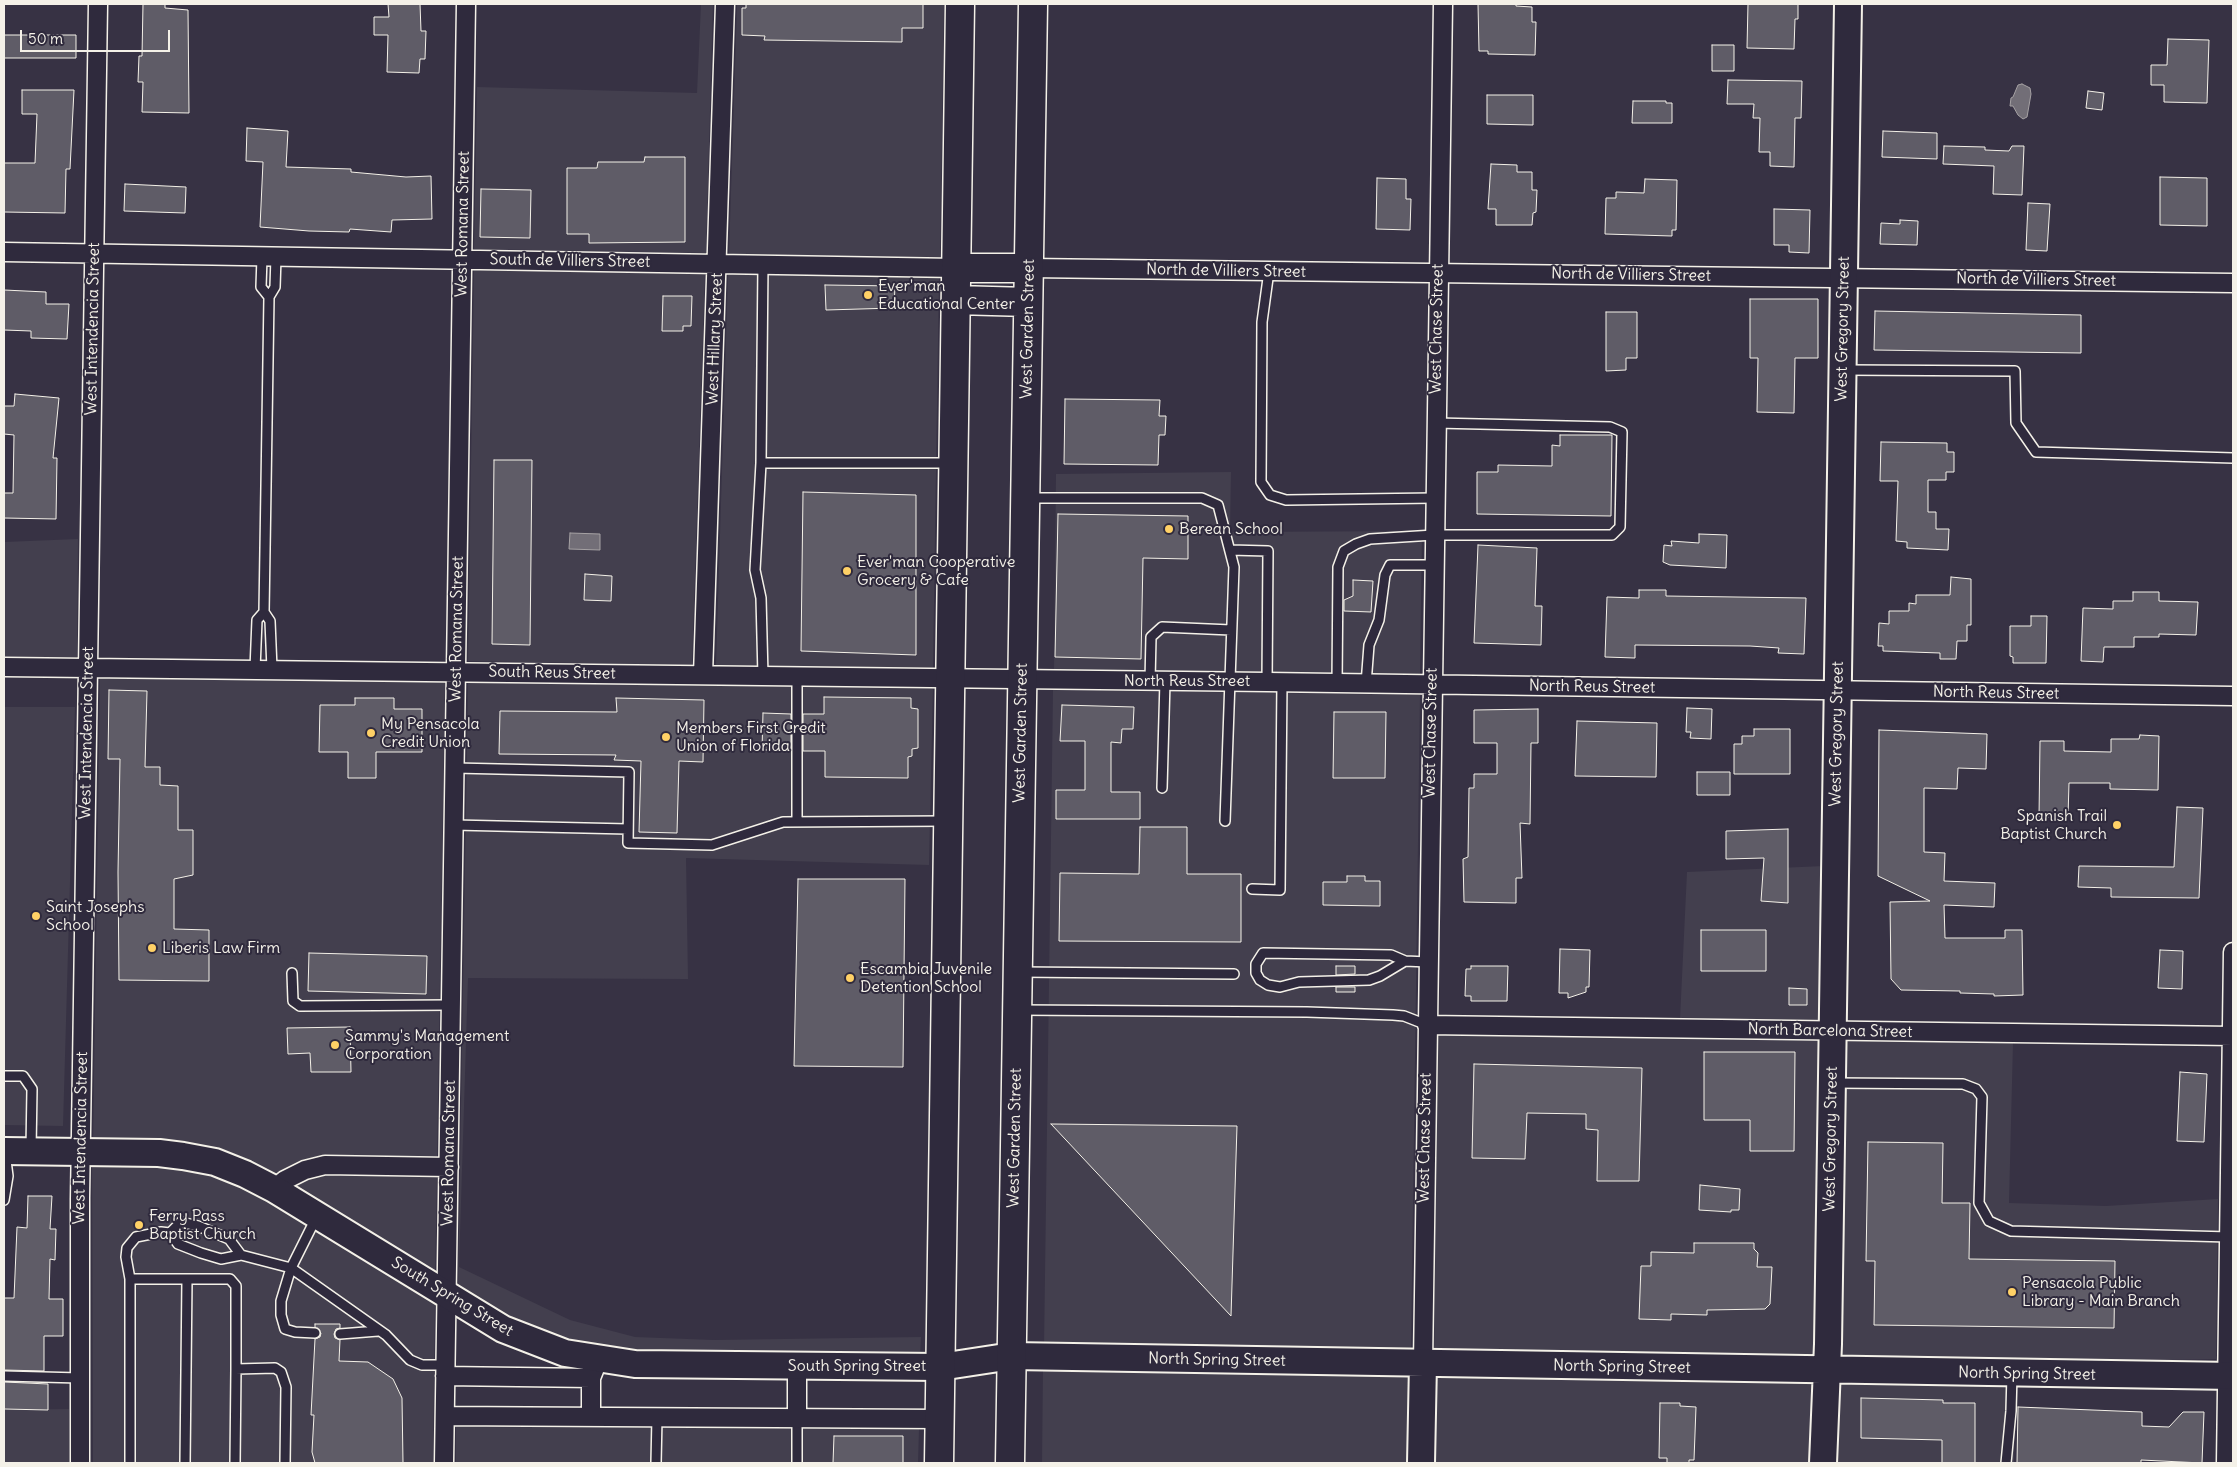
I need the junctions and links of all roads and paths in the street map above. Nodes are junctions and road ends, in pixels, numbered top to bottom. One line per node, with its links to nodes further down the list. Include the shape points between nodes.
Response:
1 (98, 4): 9 (street, West Intendencia Street)
2 (466, 4): 11 (street, West Romana Street)
3 (725, 4): 12 (street, West Hillary Street)
4 (960, 4): 14 (main road)
5 (1032, 4): 15 (main road, West Garden Street)
6 (1443, 4): 17 (street, West Chase Street)
7 (1848, 4): 18 (street, West Gregory Street)
8 (4, 252): 9 (street, South de Villiers Street)
9 (94, 255): 10 (street, South de Villiers Street); 36 (street, West Intendencia Street)
10 (269, 257): 11 (street, South de Villiers Street); 20 (lane, via 275,287); 20 (lane, via 261,287)
11 (463, 259): 12 (street, South de Villiers Street); 38 (street, West Romana Street)
12 (717, 264): 13 (street, South de Villiers Street); 39 (street, West Hillary Street)
13 (763, 264): 14 (street, South de Villiers Street); 26 (lane)
14 (956, 268): 15 (main road); 21 (main road)
15 (1028, 268): 16 (street, North de Villiers Street); 22 (main road, West Garden Street)
16 (1268, 271): 17 (street, North de Villiers Street); 29 (lane, via 1262,322 1261,482 1270,495 1286,500)
17 (1438, 273): 18 (street, North de Villiers Street); 24 (street, West Chase Street)
18 (1844, 278): 19 (street, North de Villiers Street); 23 (street, West Gregory Street)
19 (2233, 283)
20 (269, 297): 33 (lane)
21 (956, 300): 22 (main road); 27 (main road)
22 (1028, 302): 28 (main road, West Garden Street)
23 (1843, 370): 25 (lane, via 2015,371 2016,423 2036,452); 50 (street, West Gregory Street)
24 (1436, 423): 29 (street, West Chase Street); 30 (lane, via 1610,427 1622,432 1620,527 1612,535)
25 (2233, 458)
26 (761, 463): 27 (lane); 40 (lane, via 755,570 761,598)
27 (953, 463): 42 (main road)
28 (1025, 498): 31 (lane, via 1202,498 1218,505); 43 (main road, West Garden Street)
29 (1434, 498): 30 (street, West Chase Street)
30 (1434, 534): 32 (street, West Chase Street); 47 (lane, via 1370,539 1344,551 1338,567)
31 (1230, 550): 34 (lane, via 1234,567); 46 (lane, via 1268,551)
32 (1433, 565): 48 (lane, via 1390,565 1384,575 1379,620 1369,645); 49 (street, West Chase Street)
33 (264, 612): 37 (lane, via 270,621); 37 (lane, via 257,620)
34 (1231, 630): 44 (lane, via 1162,628 1151,637); 45 (lane)
35 (4, 668): 36 (street, South Reus Street)
36 (88, 668): 37 (street, South Reus Street); 75 (street, West Intendencia Street)
37 (264, 669): 38 (street, South Reus Street)
38 (456, 671): 39 (street, South Reus Street); 52 (street, West Romana Street)
39 (704, 675): 40 (street, South Reus Street)
40 (763, 676): 41 (street, South Reus Street)
41 (797, 676): 42 (street, South Reus Street); 56 (lane)
42 (950, 679): 43 (street, North Reus Street); 54 (main road)
43 (1022, 680): 44 (street, North Reus Street); 63 (main road, West Garden Street)
44 (1158, 681): 45 (street, North Reus Street); 53 (lane)
45 (1228, 682): 46 (street, North Reus Street); 55 (lane)
46 (1274, 682): 47 (street, North Reus Street); 59 (lane, via 1280,890)
47 (1337, 684): 48 (street, North Reus Street)
48 (1366, 684): 49 (street, North Reus Street)
49 (1432, 685): 50 (street, North Reus Street); 62 (street, West Chase Street)
50 (1838, 690): 51 (street, North Reus Street); 69 (street, West Gregory Street)
51 (2233, 696)
52 (455, 768): 57 (street, West Romana Street); 58 (lane, via 630,772)
53 (1162, 788)
54 (948, 821): 56 (lane); 93 (main road)
55 (1224, 821)
56 (797, 822): 58 (lane, via 783,822 712,845 628,843)
57 (454, 825): 58 (lane); 66 (street, West Romana Street)
58 (628, 830)
59 (1252, 889)
60 (2233, 952): 70 (street)
61 (1405, 961): 61 (lane, via 1392,955 1263,953 1256,964 1256,973 1268,985 1280,987 1299,982 1369,980); 62 (lane)
62 (1428, 962): 68 (street, West Chase Street)
63 (1017, 972): 65 (lane); 67 (main road, West Garden Street)
64 (292, 973): 66 (lane, via 293,1001 300,1006)
65 (1234, 974)
66 (451, 1005): 76 (street, West Romana Street)
67 (1017, 1010): 68 (lane, via 1317,1012 1399,1016); 90 (main road, West Garden Street)
68 (1427, 1025): 69 (street, North Barcelona Street); 91 (street, West Chase Street)
69 (1833, 1031): 70 (street, North Barcelona Street); 72 (street, West Gregory Street)
70 (2232, 1036): 81 (street)
71 (4, 1076): 74 (lane, via 23,1076 32,1089)
72 (1832, 1083): 81 (lane, via 1964,1084 1976,1089 1982,1097 1979,1203 1989,1221 2011,1231); 97 (street, West Gregory Street)
73 (4, 1151): 74 (street, South Spring Street); 78 (lane, via 8,1176)
74 (31, 1152): 75 (street, South Spring Street)
75 (81, 1152): 77 (street, South Spring Street, via 184,1156 215,1162); 101 (street, West Intendencia Street)
76 (449, 1167): 77 (street, via 325,1165 305,1170); 86 (street, West Romana Street)
77 (274, 1189): 79 (street, South Spring Street)
78 (4, 1200)
79 (318, 1216): 83 (lane); 86 (street, South Spring Street)
80 (170, 1233): 82 (lane, via 178,1244 201,1253 221,1259); 82 (lane, via 181,1222 198,1226 229,1239); 84 (lane, via 136,1237 131,1242 126,1257)
81 (2229, 1237): 100 (street)
82 (241, 1255): 83 (lane)
83 (291, 1268): 87 (lane); 88 (lane, via 281,1301 281,1315 286,1328)
84 (130, 1279): 85 (lane); 108 (lane)
85 (187, 1279): 94 (lane, via 230,1279 236,1286); 109 (lane)
86 (447, 1295): 95 (street, South Spring Street, via 503,1329 565,1352); 96 (street, West Romana Street)
87 (378, 1330): 89 (lane); 96 (lane, via 410,1360)
88 (315, 1333)
89 (340, 1334)
90 (1012, 1356): 91 (street, North Spring Street); 93 (street, South Spring Street); 116 (main road, West Garden Street)
91 (1422, 1363): 97 (street, North Spring Street); 117 (street, West Chase Street)
92 (797, 1366): 93 (street, South Spring Street); 95 (street, South Spring Street, via 635,1364); 105 (street)
93 (940, 1367): 106 (main road)
94 (236, 1369): 110 (lane); 111 (lane, via 275,1368 285,1380)
95 (595, 1369): 96 (street, South Spring Street); 103 (street)
96 (446, 1370): 102 (street, West Romana Street)
97 (1826, 1371): 98 (street, North Spring Street); 118 (street, West Gregory Street)
98 (2012, 1374): 100 (street, North Spring Street); 119 (lane)
99 (4, 1376): 101 (lane)
100 (2230, 1376): 120 (street)
101 (80, 1378): 107 (street, West Intendencia Street)
102 (445, 1416): 103 (street); 112 (street, West Romana Street)
103 (591, 1417): 104 (street)
104 (657, 1418): 105 (street); 113 (lane)
105 (797, 1419): 106 (street); 114 (lane)
106 (939, 1419): 115 (main road)
107 (80, 1463)
108 (130, 1463)
109 (185, 1463)
110 (235, 1463)
111 (285, 1463)
112 (444, 1463)
113 (656, 1463)
114 (797, 1463)
115 (939, 1463)
116 (1010, 1463)
117 (1421, 1463)
118 (1823, 1463)
119 (2006, 1463)
120 (2226, 1463)

